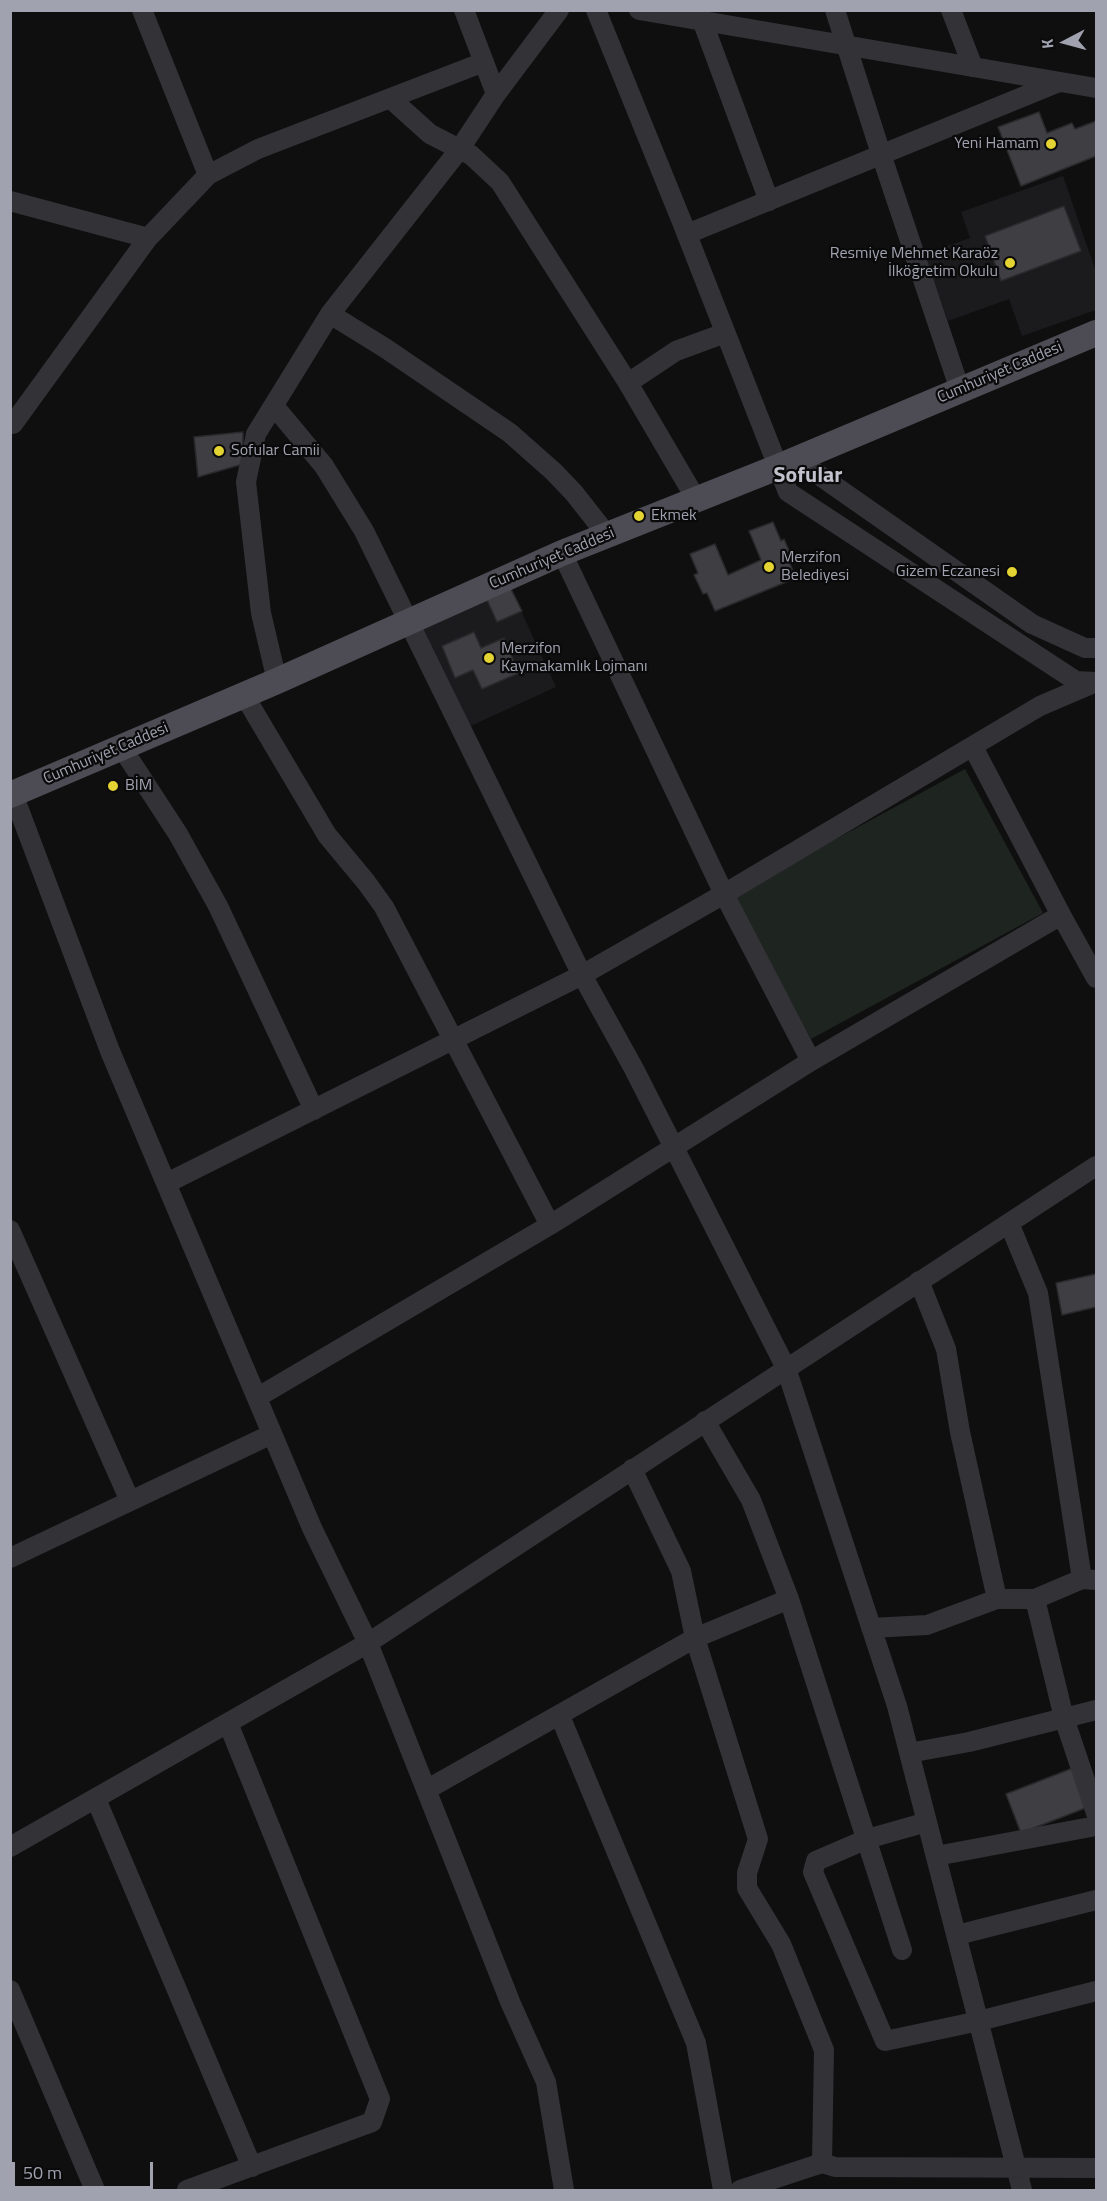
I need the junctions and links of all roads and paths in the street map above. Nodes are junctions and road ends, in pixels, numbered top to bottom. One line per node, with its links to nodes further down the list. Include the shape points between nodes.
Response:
1 (142, 10): 18 (street)
2 (464, 10): 10 (street)
3 (559, 10): 14 (street)
4 (596, 10): 21 (street)
5 (639, 10): 8 (street)
6 (835, 10): 9 (street)
7 (951, 10): 11 (street)
8 (700, 16): 9 (street); 20 (street)
9 (846, 46): 11 (street); 17 (street)
10 (484, 62): 14 (street); 15 (street)
11 (973, 67): 12 (street)
12 (1059, 82): 13 (street); 17 (street)
13 (1096, 88)
14 (496, 94): 16 (street)
15 (390, 98): 16 (street, via 430,134); 18 (street, via 258,149)
16 (459, 150): 23 (street); 26 (street, via 471,155 500,182)
17 (881, 154): 20 (street); 27 (street)
18 (207, 175): 22 (street)
19 (10, 201): 22 (street)
20 (769, 201): 21 (street)
21 (687, 234): 24 (street)
22 (148, 238): 29 (street)
23 (330, 314): 28 (street); 32 (street, via 510,433 574,493)
24 (725, 333): 26 (street, via 676,351); 30 (street)
25 (1096, 333): 27 (main road, Cumhuriyet Caddesi)
26 (628, 383): 31 (street)
27 (960, 390): 30 (main road, Cumhuriyet Caddesi)
28 (274, 406): 34 (street, via 345,498); 36 (street, via 256,434 246,482 261,613)
29 (11, 426)
30 (787, 463): 31 (main road, Cumhuriyet Caddesi); 35 (street, via 1032,624 1085,648); 37 (street, via 788,492 1076,681)
31 (696, 499): 32 (main road, Cumhuriyet Caddesi)
32 (607, 535): 33 (main road, Cumhuriyet Caddesi)
33 (562, 553): 34 (main road, Cumhuriyet Caddesi); 42 (street)
34 (408, 622): 36 (main road, Cumhuriyet Caddesi); 44 (street)
35 (1096, 648)
36 (277, 681): 38 (main road, Cumhuriyet Caddesi)
37 (1096, 682): 39 (street, via 1040,706)
38 (244, 695): 40 (main road, Cumhuriyet Caddesi); 46 (street, via 327,835 384,907)
39 (973, 747): 42 (street); 43 (street)
40 (122, 748): 41 (main road, Cumhuriyet Caddesi); 48 (street, via 202,876)
41 (12, 794): 51 (street, via 110,1051)
42 (724, 894): 44 (street); 47 (street)
43 (1060, 915): 45 (street); 47 (street)
44 (582, 975): 46 (street); 49 (street)
45 (1096, 978)
46 (453, 1040): 48 (street); 53 (street)
47 (811, 1061): 49 (street)
48 (314, 1110): 51 (street)
49 (673, 1146): 53 (street); 56 (street)
50 (1096, 1166): 52 (street)
51 (167, 1184): 57 (street)
52 (1009, 1223): 55 (street); 63 (street, via 1038,1293)
53 (550, 1225): 57 (street)
54 (10, 1230): 61 (street)
55 (919, 1281): 56 (street); 65 (street, via 946,1349)
56 (786, 1368): 58 (street); 67 (street)
57 (258, 1397): 59 (street)
58 (705, 1421): 60 (street); 64 (street, via 751,1500)
59 (272, 1434): 61 (street); 69 (street)
60 (632, 1469): 68 (street, via 681,1571); 69 (street)
61 (130, 1501): 62 (street)
62 (10, 1557)
63 (1089, 1579): 66 (street)
64 (789, 1599): 68 (street); 80 (street)
65 (997, 1599): 66 (street); 67 (street, via 927,1625)
66 (1035, 1599): 72 (street)
67 (871, 1628): 74 (street)
68 (696, 1638): 71 (street); 89 (street, via 758,1839 747,1873 747,1888 781,1944 824,2050)
69 (368, 1643): 73 (street); 75 (street)
70 (1096, 1710): 72 (street)
71 (560, 1716): 75 (street); 96 (street, via 696,2043)
72 (1065, 1718): 74 (street); 77 (street)
73 (228, 1723): 76 (street); 90 (street, via 380,2099 372,2122)
74 (909, 1753): 78 (street)
75 (426, 1790): 95 (street, via 546,2082)
76 (96, 1799): 81 (street); 90 (street)
77 (1096, 1813)
78 (927, 1822): 80 (street); 82 (street)
79 (1096, 1826): 82 (street)
80 (867, 1839): 85 (street); 88 (street, via 816,1861 813,1872 885,2041)
81 (10, 1847)
82 (936, 1856): 84 (street)
83 (1096, 1900): 84 (street)
84 (957, 1935): 88 (street)
85 (902, 1950)
86 (10, 1990): 93 (street)
87 (1096, 1991): 88 (street)
88 (979, 2021): 91 (street)
89 (822, 2163): 91 (street, via 835,2167); 97 (street)
90 (252, 2167): 94 (street)
91 (1016, 2168): 92 (street); 98 (street)
92 (1096, 2168)
93 (95, 2190)
94 (187, 2190)
95 (564, 2190)
96 (723, 2190)
97 (740, 2190)
98 (1022, 2190)

